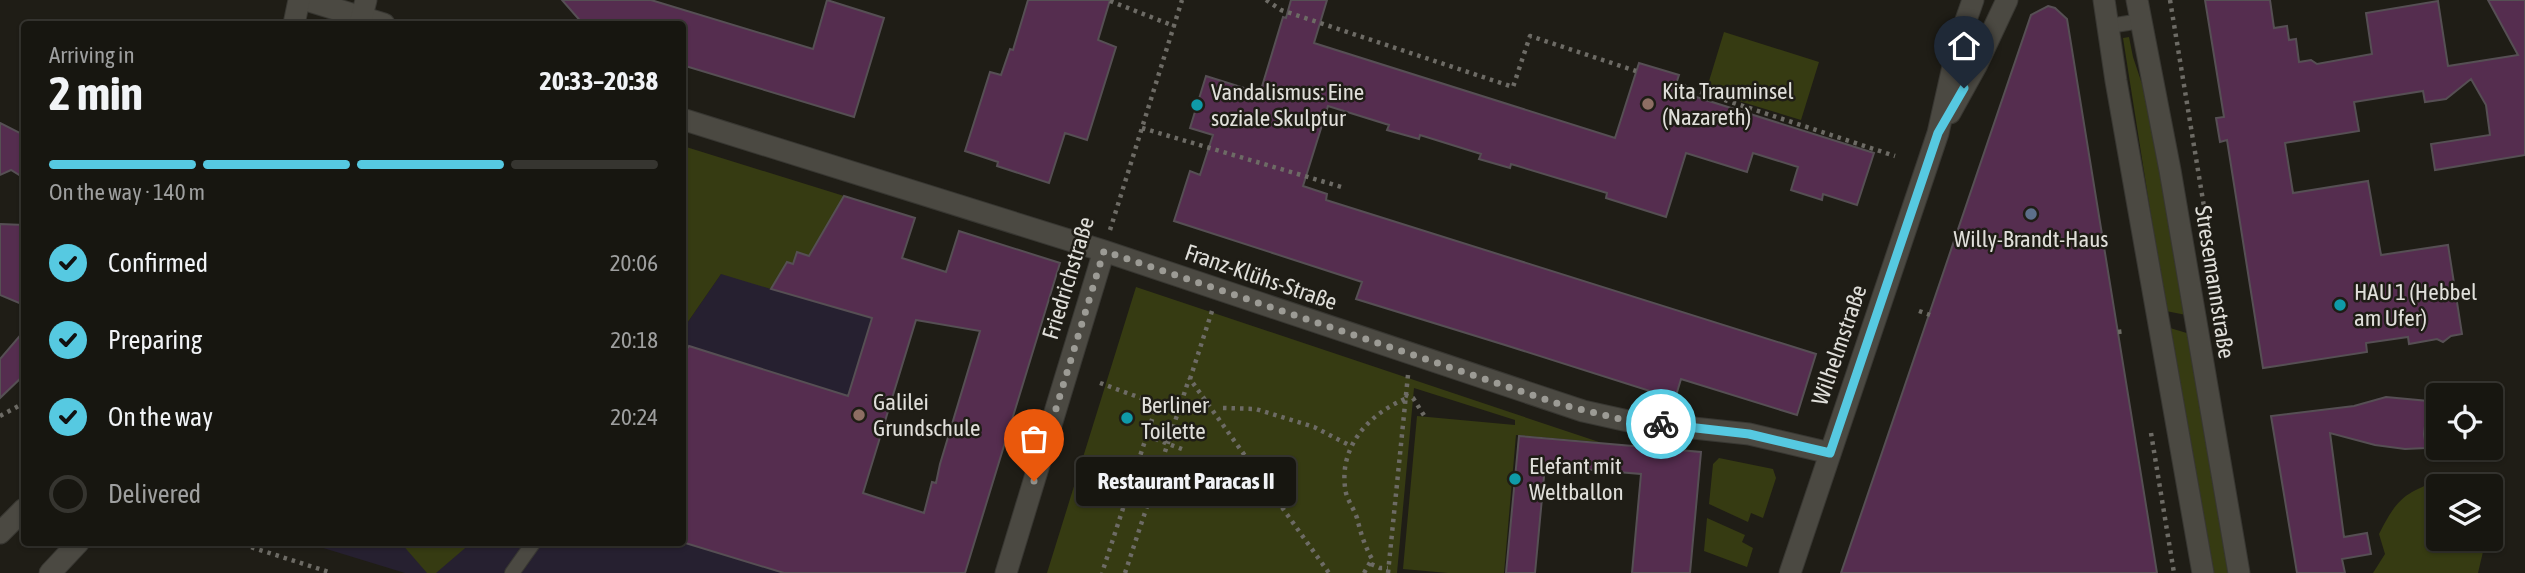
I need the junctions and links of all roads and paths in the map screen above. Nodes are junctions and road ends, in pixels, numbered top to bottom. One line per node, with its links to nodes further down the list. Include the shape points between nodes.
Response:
1 (299, 0): 11 (main road)
2 (306, 0): 10 (main road)
3 (1182, 0): 13 (path, Friedrichstraße)
4 (1266, 0): 15 (path, via 1281,10 1513,87 1530,36)
5 (1973, 0): 19 (main road, Wilhelmstraße)
6 (2007, 0): 19 (main road, Wilhelmstraße)
7 (2105, 0): 14 (main road)
8 (2137, 0): 12 (main road, Stresemannstraße)
9 (1110, 1): 13 (path)
10 (363, 14)
11 (295, 21)
12 (2141, 21): 14 (lane); 59 (main road, Stresemannstraße)
13 (1174, 26): 18 (path, Friedrichstraße)
14 (2109, 26): 58 (main road)
15 (1636, 71)
16 (1676, 84): 20 (path)
17 (686, 120): 22 (main road, Franz-Klühs-Straße)
18 (1142, 128): 21 (path); 22 (path, Friedrichstraße)
19 (1938, 133): 40 (main road, Wilhelmstraße)
20 (1895, 156)
21 (1345, 188)
22 (1104, 251): 23 (main road, Franz-Klühs-Straße); 52 (main road, Friedrichstraße)
23 (1219, 290): 28 (main road, Franz-Klühs-Straße); 29 (path)
24 (1919, 311): 25 (path)
25 (1930, 316)
26 (2126, 331): 27 (path)
27 (2118, 332)
28 (1413, 355): 31 (path); 40 (main road, Franz-Klühs-Straße, via 1583,411 1628,421 1749,434)
29 (1190, 379): 37 (path); 55 (path)
30 (1100, 383): 36 (path, via 1157,404)
31 (1405, 397): 35 (path, via 1413,398); 38 (path, via 1377,414); 47 (path)
32 (21, 405): 34 (path)
33 (1223, 408): 38 (path, via 1256,409)
34 (0, 416)
35 (1425, 417)
36 (1147, 436): 37 (path); 53 (path)
37 (1167, 444): 39 (path); 54 (path)
38 (1351, 446): 46 (path, via 1345,468 1346,493)
39 (1182, 449)
40 (1830, 453): 57 (main road, Wilhelmstraße)
41 (21, 512): 42 (main road)
42 (0, 533)
43 (75, 546): 49 (main road)
44 (247, 546): 48 (path)
45 (531, 546): 51 (lane)
46 (1371, 564): 47 (path); 56 (path)
47 (1388, 570)
48 (321, 571): 50 (path)
49 (50, 573)
50 (332, 573)
51 (512, 573)
52 (1006, 573)
53 (1102, 573)
54 (1125, 573)
55 (1329, 573)
56 (1364, 573)
57 (1790, 573)
58 (2203, 573)
59 (2239, 573)

